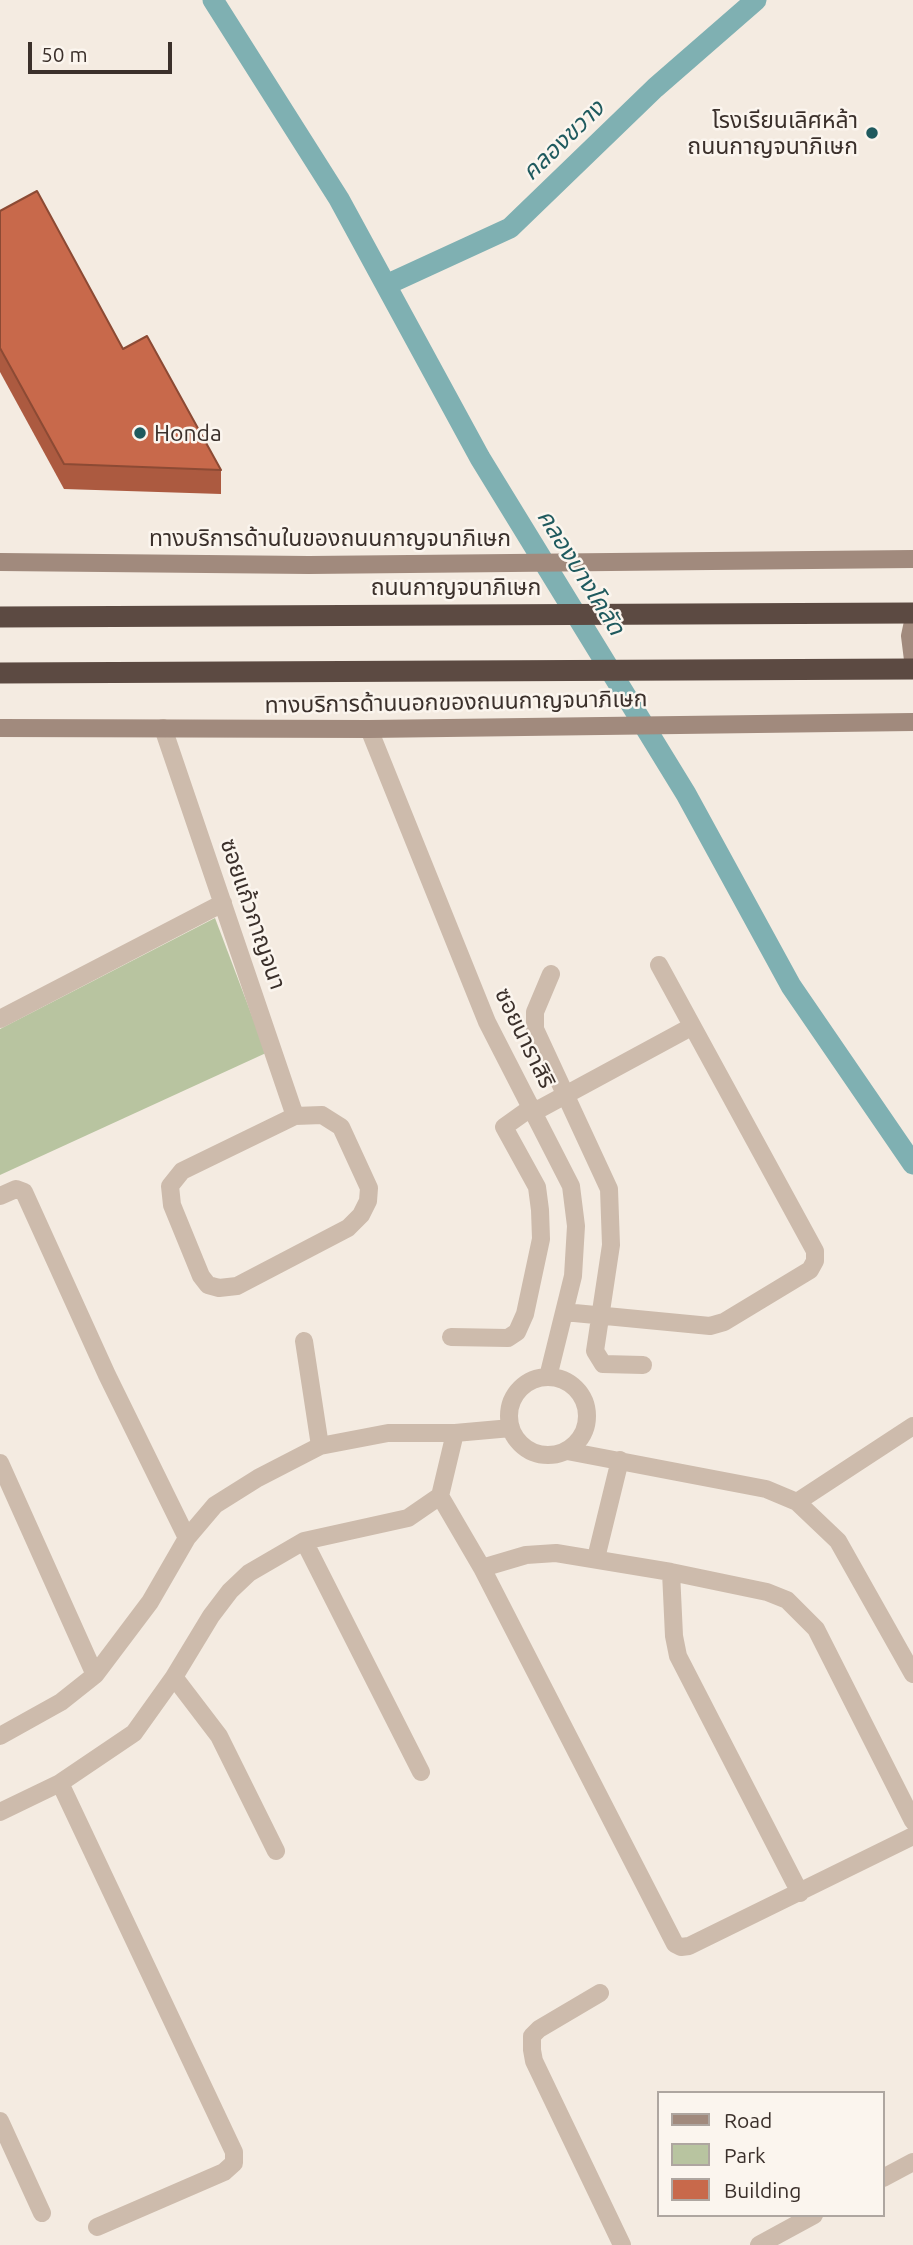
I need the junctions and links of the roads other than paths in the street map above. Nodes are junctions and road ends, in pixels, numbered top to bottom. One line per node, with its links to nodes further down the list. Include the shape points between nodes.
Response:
1 (913, 559): 2 (main road, ทางบริการด้านในของถนนกาญจนาภิเษก, via 309,565)
2 (0, 562)
3 (913, 612): 4 (highway, ถนนกาญจนาภิเษก)
4 (0, 617)
5 (913, 622): 6 (main road)
6 (913, 660)
7 (913, 669): 8 (highway)
8 (0, 673)
9 (913, 722): 12 (main road, ทางบริการด้านนอกของถนนกาญจนาภิเษก)
10 (0, 728): 11 (main road, ทางบริการด้านนอกของถนนกาญจนาภิเษก)
11 (163, 728): 12 (main road, ทางบริการด้านนอกของถนนกาญจนาภิเษก); 13 (street, ซอยแก้วกาญจนา)
12 (369, 729): 19 (street, ซอยนาราสิริ, via 486,1022)
13 (223, 903): 16 (street); 20 (street, ซอยแก้วกาญจนา)
14 (659, 965): 17 (street)
15 (551, 974): 18 (street, via 535,1012 536,1029)
16 (0, 1019)
17 (691, 1027): 18 (street); 23 (street, via 815,1251 815,1261 810,1270 724,1322 693,1326)
18 (566, 1095): 19 (street); 23 (street, via 609,1189 611,1245)
19 (533, 1110): 22 (street, ซอยนาราสิริ, via 571,1186 575,1251); 24 (street, via 504,1127 537,1187 541,1210 541,1239 525,1314 517,1332 508,1338)
20 (295, 1116): 20 (street, via 182,1171 170,1186 172,1205 208,1285 237,1286 348,1228 361,1215 369,1188 341,1127 322,1115)
21 (0, 1196): 37 (street, via 16,1189 24,1192)
22 (564, 1312): 23 (street); 27 (street, ซอยนาราสิริ)
23 (600, 1315): 26 (street, via 597,1359 603,1364)
24 (451, 1337)
25 (304, 1341): 31 (street)
26 (643, 1364)
27 (548, 1377): 29 (street, via 535,1379 514,1396 509,1409); 32 (street, via 573,1386 587,1409 584,1434)
28 (913, 1426): 36 (street)
29 (511, 1428): 30 (street); 32 (street, via 532,1452 543,1456)
30 (455, 1433): 31 (street, via 388,1433); 35 (street)
31 (320, 1446): 37 (street, via 215,1505)
32 (567, 1451): 33 (street)
33 (621, 1460): 36 (street, via 766,1489); 39 (street)
34 (0, 1462): 43 (street)
35 (440, 1496): 38 (street, via 408,1518); 40 (street)
36 (797, 1502): 42 (street, via 838,1541)
37 (187, 1538): 43 (street, via 150,1602)
38 (304, 1541): 44 (street, via 249,1573 230,1591); 46 (street)
39 (596, 1558): 40 (street, via 539,1553); 41 (street)
40 (482, 1568): 52 (street, via 675,1944 689,1946)
41 (671, 1572): 49 (street, via 767,1592 801,1611 816,1629); 52 (street, via 678,1656)
42 (913, 1674)
43 (95, 1675): 45 (street, via 61,1702)
44 (174, 1677): 47 (street, via 134,1733); 51 (street, via 219,1736)
45 (0, 1736)
46 (421, 1772)
47 (60, 1783): 48 (street); 59 (street, via 234,2151 234,2163 224,2172)
48 (0, 1812)
49 (913, 1821)
50 (913, 1836): 52 (street)
51 (276, 1852)
52 (800, 1893)
53 (600, 1993): 60 (street, via 539,2029 532,2036 532,2050)
54 (0, 2121): 57 (street)
55 (913, 2162): 56 (street)
56 (885, 2177)
57 (42, 2213)
58 (810, 2217): 61 (street)
59 (97, 2227)
60 (622, 2245)
61 (759, 2245)

